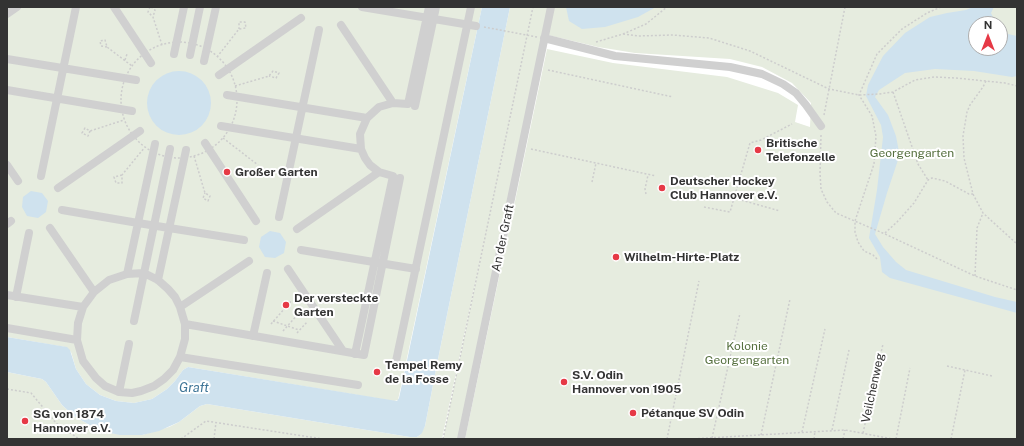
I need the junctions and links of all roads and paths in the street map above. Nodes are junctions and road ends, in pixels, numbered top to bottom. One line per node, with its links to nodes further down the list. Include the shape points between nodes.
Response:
1 (17, 7): 17 (street)
2 (76, 7): 45 (street)
3 (114, 7): 35 (street)
4 (150, 7): 18 (path, via 148,12); 18 (path, via 155,10)
5 (184, 7): 30 (street)
6 (200, 7): 31 (street)
7 (216, 7): 34 (street)
8 (362, 7): 20 (street)
9 (429, 7): 20 (street)
10 (436, 7): 20 (street)
11 (471, 7): 21 (street)
12 (533, 7): 27 (path)
13 (551, 7): 28 (street, An der Graft)
14 (667, 7): 26 (path, via 646,24)
15 (845, 7): 56 (path)
16 (941, 7): 59 (path, via 926,13 902,29 877,54)
17 (7, 14)
18 (153, 17): 32 (path)
19 (301, 18): 46 (street)
20 (430, 18): 21 (street); 63 (street, via 408,104); 64 (street)
21 (467, 24): 23 (street); 124 (street)
22 (341, 25): 63 (street)
23 (476, 26): 27 (path)
24 (239, 29): 39 (path)
25 (319, 30): 65 (street)
26 (623, 34): 29 (path); 56 (path, via 708,38 750,51)
27 (527, 35): 28 (path); 180 (path)
28 (544, 38): 71 (street, via 615,56 730,67 762,74 796,93); 181 (street, An der Graft)
29 (596, 42)
30 (176, 43): 31 (path); 32 (path); 37 (street)
31 (192, 44): 34 (path); 38 (street)
32 (162, 45): 35 (path)
33 (107, 47): 41 (path)
34 (207, 50): 39 (path); 42 (street)
35 (145, 53): 43 (street); 44 (path)
36 (127, 54): 41 (path)
37 (174, 54)
38 (190, 55)
39 (217, 57): 46 (path)
40 (7, 59): 45 (street)
41 (125, 60): 44 (path)
42 (204, 61)
43 (151, 63)
44 (132, 66): 50 (path)
45 (63, 68): 50 (street); 62 (street)
46 (228, 70): 48 (street); 53 (path)
47 (548, 70): 61 (path)
48 (219, 75)
49 (269, 76): 53 (path)
50 (125, 78): 51 (street); 66 (path)
51 (136, 80)
52 (986, 81): 54 (path); 57 (path, via 934,77 915,80); 101 (path, via 970,105 965,123 964,158)
53 (235, 86): 60 (path)
54 (1017, 86)
55 (7, 90): 62 (street)
56 (829, 90): 59 (path); 71 (path)
57 (893, 92): 59 (path); 95 (path, via 918,164)
58 (227, 95): 60 (street)
59 (859, 95): 109 (path, via 872,116 876,136 874,164)
60 (236, 97): 65 (street); 72 (path, via 234,118)
61 (673, 97)
62 (57, 99): 66 (street); 91 (street)
63 (393, 103): 68 (street, via 379,107)
64 (416, 106)
65 (302, 108): 68 (street); 77 (street)
66 (121, 109): 67 (street); 69 (path)
67 (132, 111)
68 (367, 118): 82 (street, via 360,134)
69 (124, 120): 73 (path); 75 (path)
70 (792, 124): 102 (path, via 750,143)
71 (822, 126): 109 (path, via 822,189 827,202 836,212)
72 (225, 127): 76 (path); 77 (street)
73 (90, 131)
74 (140, 131): 75 (street)
75 (133, 136): 79 (path); 98 (street)
76 (223, 138): 78 (path); 88 (path)
77 (296, 139): 82 (street); 107 (street)
78 (207, 146): 85 (path); 108 (street)
79 (145, 147): 80 (path); 92 (path)
80 (154, 148): 83 (path); 110 (street)
81 (531, 149): 86 (path)
82 (361, 150): 89 (street, via 370,165)
83 (169, 153): 84 (path); 111 (street)
84 (185, 154): 85 (path); 113 (street)
85 (194, 156): 99 (path)
86 (596, 163): 90 (path); 97 (path)
87 (7, 165): 96 (street)
88 (258, 165)
89 (379, 172): 114 (street); 122 (street, via 393,176)
90 (648, 174): 93 (path); 100 (path)
91 (41, 176)
92 (122, 176): 92 (path, via 122,183 116,183 114,177)
93 (656, 176)
94 (400, 178): 122 (street)
95 (928, 180): 101 (path, via 945,180); 116 (path, via 914,203)
96 (18, 181)
97 (592, 182)
98 (58, 188)
99 (205, 193)
100 (646, 194)
101 (973, 194): 106 (path)
102 (734, 198): 103 (path, via 730,212); 105 (path)
103 (704, 207)
104 (62, 210): 110 (street)
105 (780, 211)
106 (983, 214): 118 (path); 128 (path, via 977,228)
107 (279, 217)
108 (256, 221)
109 (855, 221): 116 (path); 120 (path, via 858,242 864,251)
110 (138, 223): 111 (street); 127 (street)
111 (154, 225): 113 (street); 125 (street)
112 (50, 228): 132 (street)
113 (170, 228): 117 (street); 129 (street)
114 (297, 229)
115 (29, 233): 134 (street)
116 (885, 234): 128 (path)
117 (244, 240)
118 (1017, 244)
119 (301, 250): 122 (street)
120 (877, 259)
121 (249, 261): 138 (street)
122 (379, 263): 124 (street); 157 (street, via 364,355)
123 (288, 269): 157 (street)
124 (416, 269): 159 (street)
125 (144, 273): 127 (street); 129 (street); 141 (street)
126 (267, 273): 152 (street)
127 (127, 274): 132 (street, via 109,280)
128 (975, 276): 131 (path)
129 (158, 280): 138 (street, via 168,289)
130 (700, 281): 182 (path)
131 (1017, 290)
132 (94, 292): 137 (street)
133 (7, 295): 134 (street)
134 (16, 297): 137 (street)
135 (790, 299): 173 (path)
136 (292, 300): 142 (path)
137 (83, 307): 153 (street, via 78,323)
138 (180, 307): 144 (street)
139 (300, 312): 146 (path)
140 (740, 313): 175 (path)
141 (134, 321)
142 (273, 321): 145 (path); 146 (path)
143 (307, 322): 149 (path)
144 (185, 324): 152 (street); 158 (street, via 185,339)
145 (271, 324)
146 (287, 326): 149 (path); 150 (path)
147 (7, 328): 153 (street)
148 (825, 329): 171 (path)
149 (299, 330): 151 (path)
150 (283, 331)
151 (296, 333)
152 (253, 336): 157 (street)
153 (77, 340): 166 (street, via 88,370 105,386)
154 (129, 344): 166 (street)
155 (883, 344): 172 (path, Veilchenweg)
156 (849, 350): 168 (path)
157 (343, 351)
158 (180, 357): 164 (street); 166 (street, via 173,370 154,386 136,392)
159 (396, 361)
160 (947, 366): 162 (path)
161 (910, 368): 187 (path)
162 (965, 370): 163 (path); 188 (path)
163 (992, 376)
164 (358, 385)
165 (7, 389): 176 (path, via 31,393 56,423)
166 (119, 392)
167 (216, 422): 177 (path, via 206,421); 178 (path); 179 (path)
168 (832, 430): 169 (path); 170 (path)
169 (845, 430): 172 (path); 186 (path)
170 (815, 431): 171 (path); 185 (path)
171 (802, 432): 173 (path)
172 (863, 433): 187 (path)
173 (761, 435): 174 (path)
174 (742, 436): 175 (path); 184 (path)
175 (712, 438): 183 (path)
176 (79, 439)
177 (181, 439)
178 (214, 439)
179 (324, 439)
180 (443, 439)
181 (461, 439)
182 (667, 439)
183 (690, 439)
184 (742, 439)
185 (814, 439)
186 (843, 439)
187 (895, 439)
188 (951, 439)

